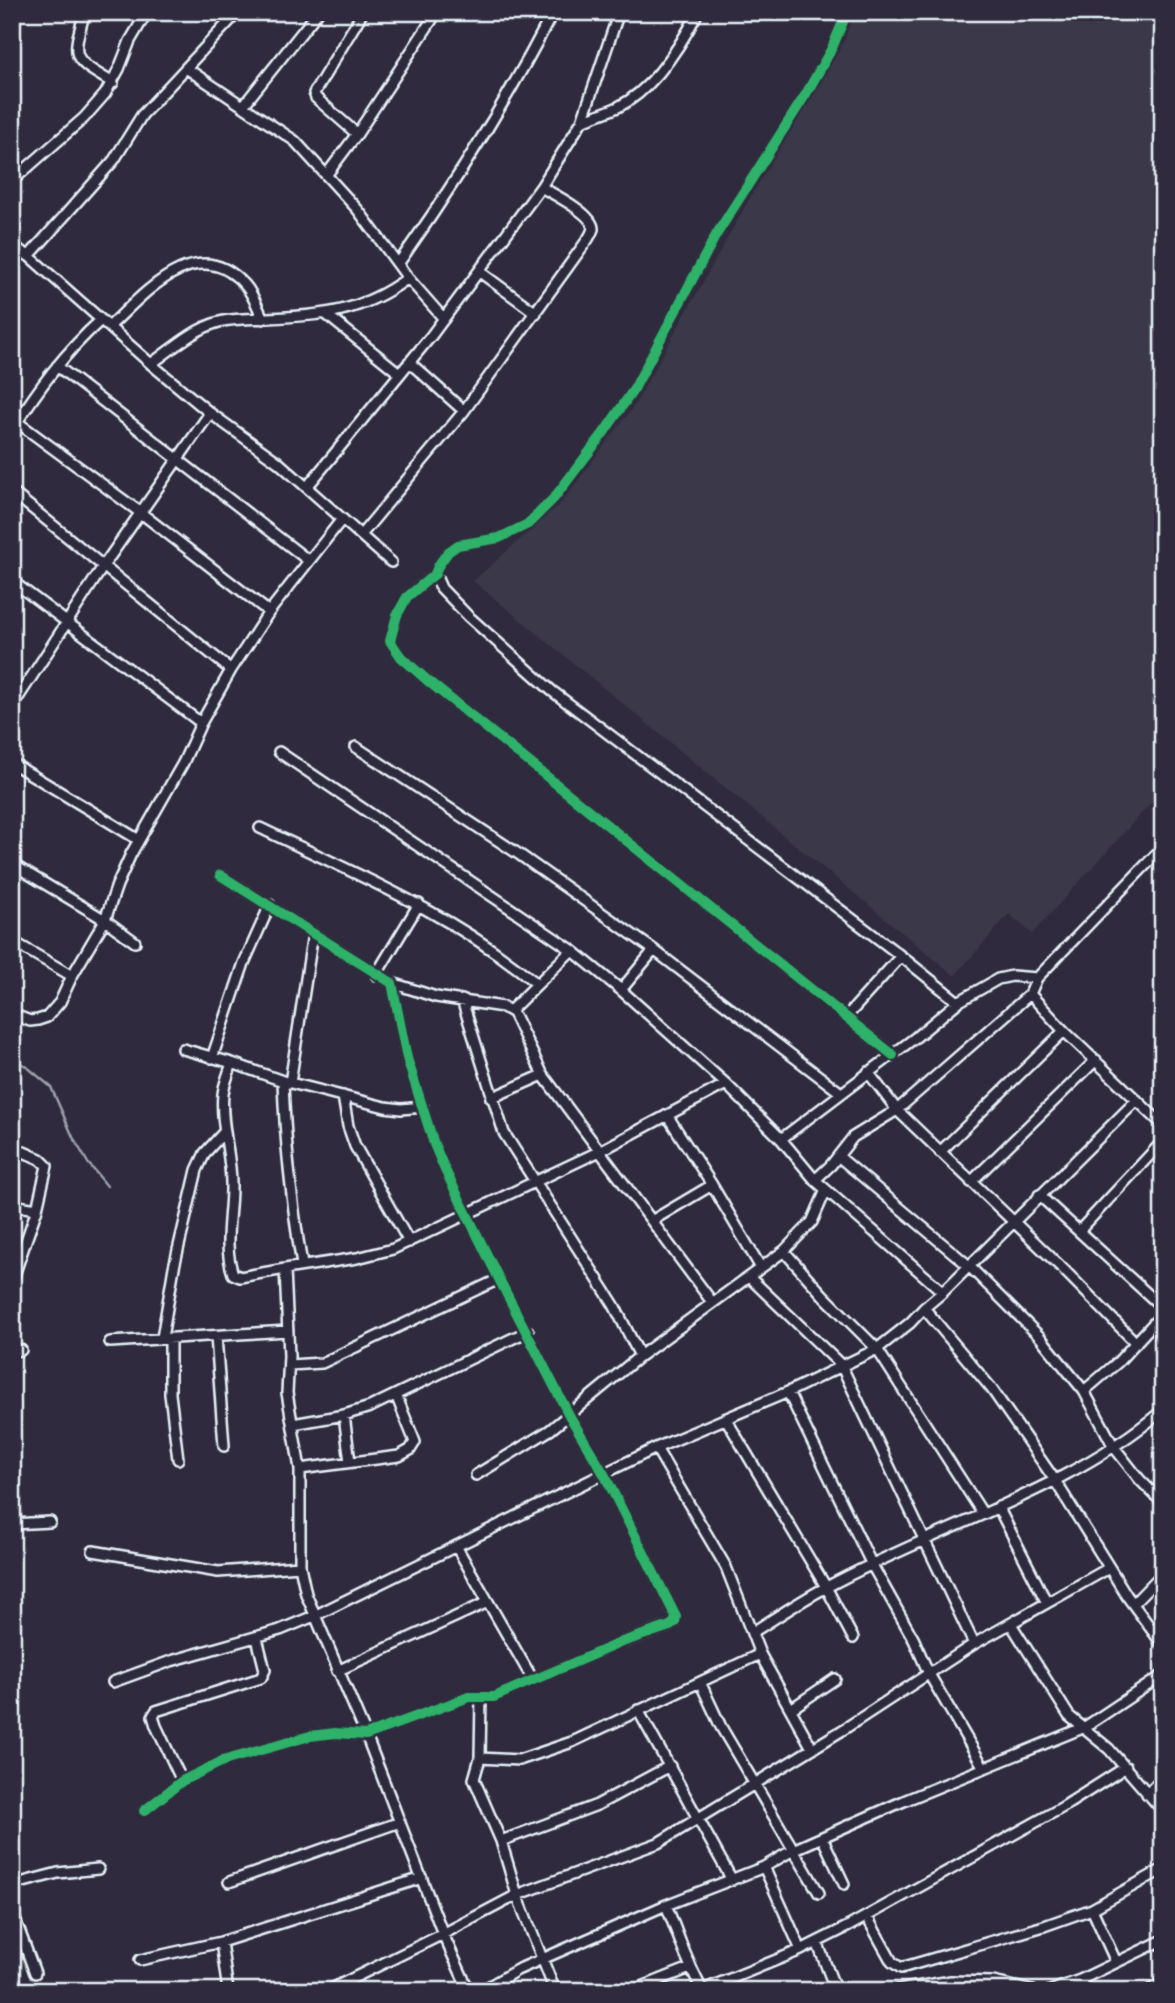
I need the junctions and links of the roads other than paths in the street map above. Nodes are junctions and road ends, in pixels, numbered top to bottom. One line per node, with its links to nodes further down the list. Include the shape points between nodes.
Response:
1 (85, 12): 12 (street, via 77,39 78,59)
2 (147, 12): 12 (street)
3 (238, 12): 11 (street)
4 (318, 12): 13 (street)
5 (363, 12): 15 (street, via 314,93)
6 (437, 12): 15 (street)
7 (553, 12): 21 (street, via 518,77)
8 (619, 12): 14 (street)
9 (698, 12): 14 (street, via 673,54 643,88 617,107)
10 (847, 12): 46 (street, via 812,83 716,235 634,389 603,434 528,524 499,538 457,545)
11 (186, 68): 13 (street); 20 (street, via 142,115 114,160)
12 (113, 83): 17 (street, via 84,118)
13 (243, 106): 16 (street, via 295,141)
14 (582, 121): 18 (street)
15 (357, 134): 16 (street)
16 (327, 174): 21 (street)
17 (12, 181)
18 (541, 187): 22 (street); 24 (street, via 582,212 593,229)
19 (12, 246): 20 (street)
20 (29, 256): 28 (street)
21 (398, 264): 23 (street)
22 (480, 272): 24 (street); 27 (street)
23 (408, 278): 25 (street, via 369,302); 27 (street)
24 (536, 313): 34 (street)
25 (327, 314): 26 (street); 33 (street)
26 (263, 319): 29 (street, via 240,281 226,270 204,265 185,267 160,279); 31 (street, via 215,323)
27 (444, 319): 30 (street)
28 (101, 320): 29 (street); 32 (street)
29 (110, 327): 31 (street)
30 (409, 362): 33 (street); 34 (street)
31 (151, 363): 35 (street)
32 (57, 366): 36 (street); 37 (street)
33 (399, 373): 38 (street)
34 (464, 411): 42 (street)
35 (210, 413): 37 (street); 38 (street)
36 (15, 426): 40 (street)
37 (179, 459): 40 (street); 43 (street)
38 (307, 487): 41 (street)
39 (12, 492): 45 (street)
40 (141, 513): 45 (street); 48 (street)
41 (342, 519): 42 (street); 43 (street)
42 (361, 535): 44 (street)
43 (309, 561): 48 (street)
44 (391, 562)
45 (104, 565): 49 (street); 50 (street)
46 (435, 575): 69 (street, via 468,616 552,691); 81 (street, via 407,597 397,615 390,641 401,657)
47 (12, 581): 49 (street)
48 (269, 612): 50 (street)
49 (66, 622): 51 (street); 52 (street)
50 (231, 670): 52 (street)
51 (12, 707)
52 (201, 723): 57 (street)
53 (356, 747): 68 (street)
54 (279, 752): 67 (street)
55 (12, 764): 57 (street)
56 (260, 828): 61 (street)
57 (139, 840): 63 (street)
58 (1163, 847): 72 (street)
59 (12, 864): 63 (street)
60 (220, 875): 62 (street)
61 (419, 904): 70 (street); 74 (street, via 488,945)
62 (270, 905): 64 (street); 85 (street, via 244,963)
63 (105, 920): 66 (street); 71 (street)
64 (313, 933): 70 (street); 90 (street)
65 (12, 941): 71 (street)
66 (135, 942)
67 (572, 950): 74 (street); 75 (street)
68 (654, 950): 75 (street); 92 (street)
69 (901, 956): 78 (street); 81 (street)
70 (376, 975): 73 (street)
71 (72, 976): 80 (street, via 47,1017 30,1021)
72 (1037, 978): 76 (street); 78 (street, via 998,979)
73 (392, 983): 77 (street); 96 (street, via 407,1058)
74 (537, 984): 79 (street)
75 (621, 990): 91 (street)
76 (1030, 994): 82 (street); 97 (street)
77 (462, 1000): 79 (street); 94 (street)
78 (958, 1002): 84 (street)
79 (510, 1011): 89 (street)
80 (12, 1014)
81 (847, 1016): 84 (street)
82 (1064, 1031): 86 (street); 105 (street)
83 (183, 1049): 85 (street)
84 (893, 1055): 88 (street)
85 (212, 1058): 87 (street)
86 (1096, 1060): 95 (street); 109 (street)
87 (232, 1063): 90 (street); 100 (street, via 223,1095)
88 (868, 1072): 92 (street); 97 (street)
89 (543, 1075): 94 (street); 104 (street)
90 (286, 1082): 93 (street); 121 (street, via 291,1200)
91 (726, 1084): 98 (street); 101 (street)
92 (841, 1093): 101 (street)
93 (343, 1096): 96 (street, via 390,1108); 119 (street, via 355,1146)
94 (491, 1098): 108 (street, via 504,1133)
95 (1137, 1100): 99 (street); 112 (street)
96 (423, 1107): 115 (street, via 434,1144)
97 (897, 1110): 105 (street); 106 (street, via 853,1137)
98 (667, 1115): 104 (street); 110 (street)
99 (1163, 1125)
100 (225, 1131): 124 (street, via 233,1274 240,1277); 135 (street, via 197,1170 174,1267)
101 (781, 1139): 107 (street)
102 (1163, 1141): 118 (street)
103 (12, 1147): 114 (street, via 47,1166)
104 (600, 1151): 108 (street); 116 (street)
105 (940, 1152): 109 (street)
106 (838, 1156): 107 (street); 122 (street)
107 (815, 1180): 111 (street)
108 (534, 1182): 115 (street); 139 (street, via 614,1305)
109 (971, 1182): 117 (street)
110 (712, 1185): 116 (street); 123 (street)
111 (826, 1190): 120 (street, via 812,1222); 128 (street)
112 (1039, 1195): 117 (street); 118 (street)
113 (12, 1205): 114 (street)
114 (37, 1209): 127 (street)
115 (466, 1213): 119 (street); 126 (street)
116 (653, 1220): 129 (street)
117 (1013, 1221): 122 (street); 137 (street)
118 (1079, 1231): 131 (street)
119 (409, 1242): 121 (street, via 357,1258)
120 (784, 1251): 123 (street); 138 (street)
121 (302, 1265): 124 (street)
122 (970, 1266): 128 (street); 142 (street, via 1040,1337)
123 (761, 1268): 125 (street)
124 (285, 1269): 132 (street)
125 (749, 1277): 129 (street); 141 (street)
126 (499, 1279): 133 (street); 140 (street, via 322,1363)
127 (12, 1281)
128 (943, 1292): 130 (street)
129 (712, 1302): 139 (street)
130 (924, 1308): 138 (street); 158 (street, via 991,1388)
131 (1163, 1311): 137 (street)
132 (288, 1331): 134 (street); 140 (street)
133 (528, 1332): 144 (street); 147 (street)
134 (216, 1336): 135 (street); 150 (street)
135 (166, 1338): 136 (street); 153 (street)
136 (110, 1342)
137 (1136, 1343): 142 (street)
138 (877, 1349): 141 (street); 161 (street)
139 (640, 1356): 147 (street)
140 (289, 1365): 149 (street, via 286,1393)
141 (841, 1365): 143 (street); 164 (street)
142 (1084, 1391): 151 (street)
143 (788, 1392): 148 (street); 167 (street)
144 (396, 1395): 146 (street); 154 (street, via 414,1446 399,1456)
145 (1163, 1410): 151 (street)
146 (344, 1415): 149 (street); 154 (street)
147 (569, 1415): 156 (street); 157 (street)
148 (726, 1419): 152 (street); 171 (street)
149 (293, 1424): 155 (street)
150 (224, 1446)
151 (1114, 1447): 158 (street); 159 (street)
152 (656, 1448): 156 (street); 177 (street, via 726,1567)
153 (178, 1459)
154 (350, 1462): 155 (street)
155 (300, 1469): 168 (street)
156 (604, 1474): 165 (street); 187 (street, via 675,1622)
157 (476, 1475)
158 (1054, 1479): 160 (street); 169 (street)
159 (1163, 1503)
160 (998, 1507): 161 (street); 173 (street)
161 (983, 1514): 164 (street)
162 (50, 1522): 163 (street)
163 (12, 1524)
164 (926, 1541): 167 (street); 180 (street)
165 (456, 1546): 172 (street); 175 (street)
166 (93, 1551): 168 (street, via 218,1572)
167 (872, 1565): 171 (street); 184 (street)
168 (300, 1566): 175 (street)
169 (1108, 1568): 173 (street); 174 (street)
170 (1163, 1573): 174 (street)
171 (826, 1587): 177 (street); 179 (street)
172 (488, 1602): 183 (street); 187 (street)
173 (1047, 1603): 176 (street)
174 (1133, 1604): 181 (street)
175 (314, 1616): 178 (street); 183 (street)
176 (1011, 1623): 180 (street); 193 (street, via 1069,1716)
177 (752, 1632): 182 (street)
178 (257, 1638): 188 (street); 201 (street, via 265,1670 261,1678 156,1711 153,1716)
179 (853, 1638)
180 (974, 1644): 184 (street)
181 (1163, 1645)
182 (761, 1654): 189 (street); 191 (street)
183 (337, 1671): 194 (street)
184 (929, 1674): 195 (street); 199 (street)
185 (1163, 1675): 193 (street)
186 (835, 1679): 191 (street)
187 (533, 1680): 190 (street, via 494,1697)
188 (113, 1682)
189 (699, 1682): 192 (street); 202 (street)
190 (481, 1697): 194 (street, via 469,1697); 196 (street)
191 (791, 1709): 195 (street)
192 (638, 1710): 196 (street, via 572,1742 519,1760); 197 (street)
193 (1085, 1727): 198 (street); 199 (street)
194 (366, 1735): 201 (street, via 301,1738 223,1760); 207 (street)
195 (812, 1748): 202 (street)
196 (480, 1758): 209 (street, via 474,1779)
197 (670, 1766): 206 (street); 209 (street, via 597,1804)
198 (1126, 1767): 203 (street); 224 (street)
199 (984, 1768): 208 (street)
200 (1163, 1777): 203 (street)
201 (182, 1781): 204 (street)
202 (754, 1784): 206 (street); 210 (street)
203 (1147, 1794): 205 (street)
204 (144, 1811)
205 (1163, 1811)
206 (696, 1818): 215 (street); 220 (street, via 650,1846)
207 (400, 1822): 214 (street); 216 (street)
208 (822, 1837): 210 (street); 217 (street)
209 (501, 1841): 220 (street)
210 (793, 1850): 211 (street); 219 (street)
211 (764, 1867): 215 (street); 229 (street)
212 (98, 1869): 218 (street, via 58,1872)
213 (1163, 1869): 222 (street)
214 (422, 1878): 225 (street); 227 (street)
215 (732, 1880): 221 (street)
216 (229, 1882)
217 (844, 1884)
218 (12, 1885)
219 (819, 1894)
220 (517, 1895): 225 (street); 230 (street)
221 (666, 1905): 230 (street); 233 (street)
222 (1092, 1909): 224 (street, via 901,1968 892,1962); 232 (street)
223 (12, 1911): 234 (street)
224 (867, 1917): 228 (street)
225 (443, 1934): 238 (street); 239 (street)
226 (1163, 1940): 232 (street)
227 (221, 1942): 231 (street); 237 (street)
228 (817, 1942): 229 (street); 244 (street)
229 (801, 1950): 243 (street)
230 (544, 1959): 240 (street); 241 (street)
231 (140, 1960)
232 (1116, 1962): 235 (street)
233 (690, 1968): 242 (street); 243 (street)
234 (35, 1973)
235 (1080, 1980): 247 (street); 248 (street)
236 (1163, 1982): 249 (street)
237 (228, 1991)
238 (327, 1991)
239 (469, 1991)
240 (481, 1991)
241 (555, 1991)
242 (632, 1991)
243 (703, 1991)
244 (836, 1991)
245 (893, 1991): 246 (street, via 951,1980 993,1982)
246 (1033, 1991)
247 (1050, 1991)
248 (1089, 1991)
249 (1148, 1991)

